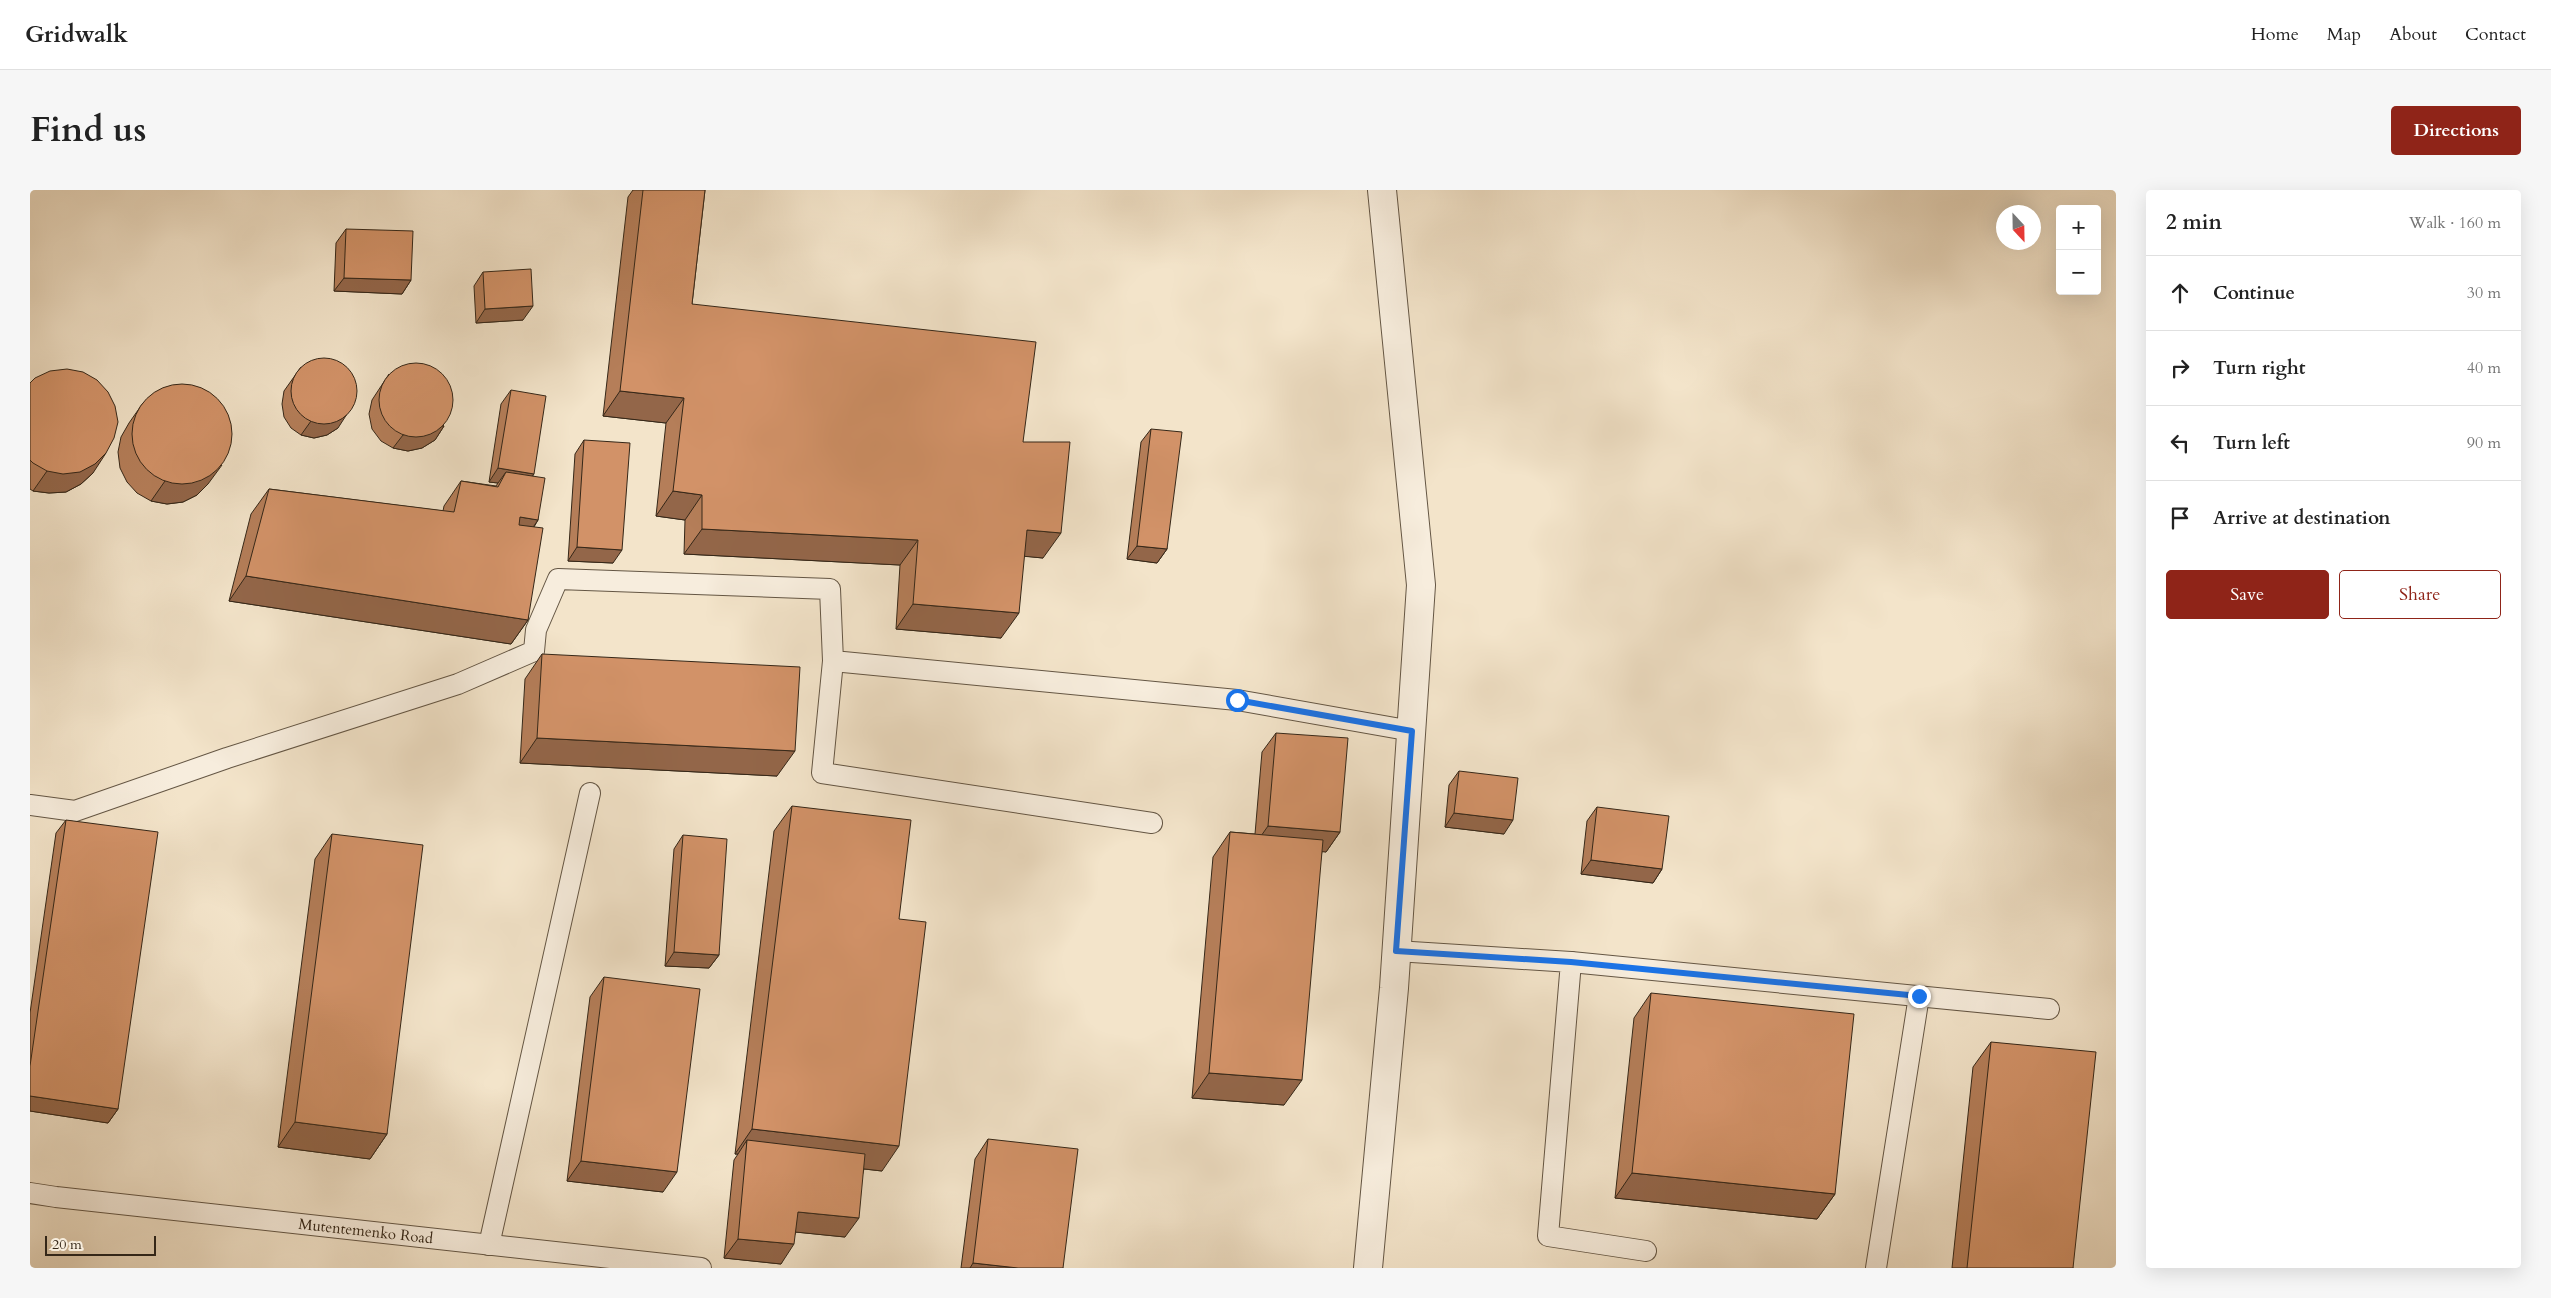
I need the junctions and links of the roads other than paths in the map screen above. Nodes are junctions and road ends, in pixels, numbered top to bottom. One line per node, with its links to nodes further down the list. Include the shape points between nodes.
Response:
1 (1382, 190): 3 (street, via 1421,585)
2 (833, 661): 3 (lane, via 1237,700); 5 (lane, via 830,589 558,579 536,630 534,651 467,680 75,811); 6 (lane, via 822,773)
3 (1412, 731): 7 (street)
4 (590, 793): 12 (lane)
5 (30, 805)
6 (1152, 822)
7 (1396, 951): 8 (lane); 15 (street)
8 (1571, 962): 9 (lane); 13 (lane, via 1548,1236)
9 (1919, 996): 10 (lane); 16 (lane)
10 (2049, 1009)
11 (30, 1193): 12 (lane, Mutentemenko Road)
12 (489, 1245): 14 (lane, Mutentemenko Road)
13 (1646, 1252)
14 (701, 1268)
15 (1368, 1268)
16 (1876, 1268)

